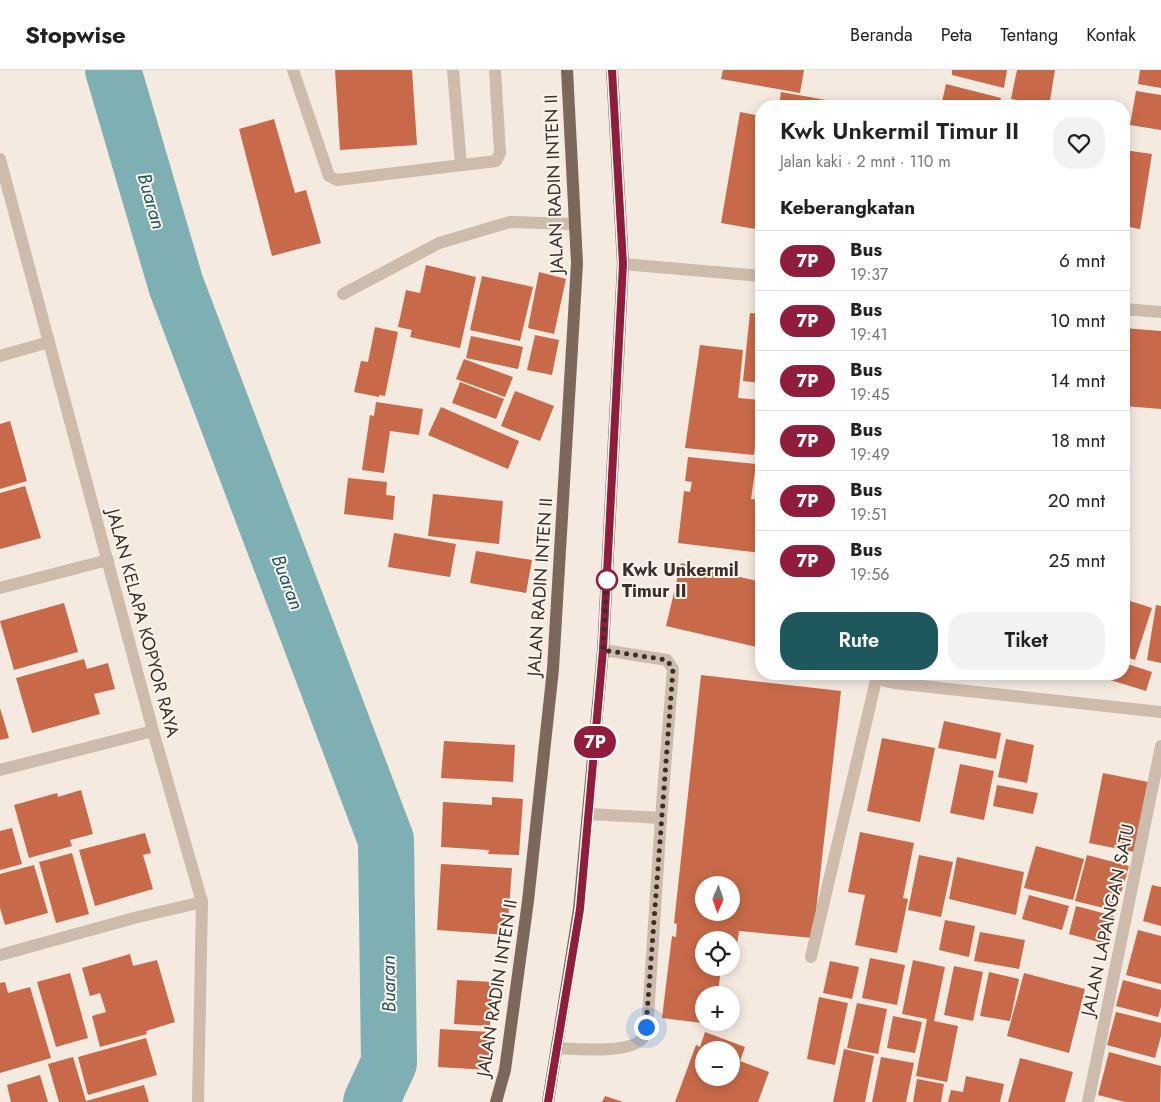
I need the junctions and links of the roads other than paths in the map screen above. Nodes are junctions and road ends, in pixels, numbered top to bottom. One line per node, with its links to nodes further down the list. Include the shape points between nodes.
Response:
1 (293, 70): 7 (street, via 332,178)
2 (453, 70): 7 (street)
3 (495, 70): 7 (street, via 499,158)
4 (567, 70): 8 (main road, JALAN RADIN INTEN II)
5 (612, 70): 9 (main road)
6 (0, 159): 14 (street, JALAN KELAPA KOPYOR RAYA)
7 (460, 165)
8 (575, 224): 11 (street, via 510,222 439,243); 32 (main road, JALAN RADIN INTEN II, via 577,263 553,669 528,901 505,1070)
9 (623, 264): 10 (street); 18 (main road)
10 (755, 275)
11 (343, 294)
12 (1130, 309): 13 (street)
13 (1161, 312)
14 (49, 342): 15 (street); 16 (street, JALAN KELAPA KOPYOR RAYA)
15 (0, 356)
16 (108, 560): 17 (street); 22 (street, JALAN KELAPA KOPYOR RAYA)
17 (0, 588)
18 (603, 650): 25 (main road); 26 (street, via 667,660 673,669)
19 (875, 680): 29 (street)
20 (887, 680): 21 (street)
21 (1161, 712)
22 (153, 732): 24 (street); 27 (street, JALAN KELAPA KOPYOR RAYA)
23 (1161, 746): 34 (street, JALAN LAPANGAN SATU)
24 (0, 770)
25 (588, 814): 26 (street); 30 (main road, via 580,909)
26 (661, 818): 30 (street, via 644,1037 634,1045 602,1049)
27 (202, 902): 28 (street); 31 (street, JALAN KELAPA KOPYOR RAYA)
28 (0, 955)
29 (811, 957)
30 (558, 1048): 33 (main road)
31 (198, 1102)
32 (496, 1102)
33 (548, 1102)
34 (1088, 1102)

